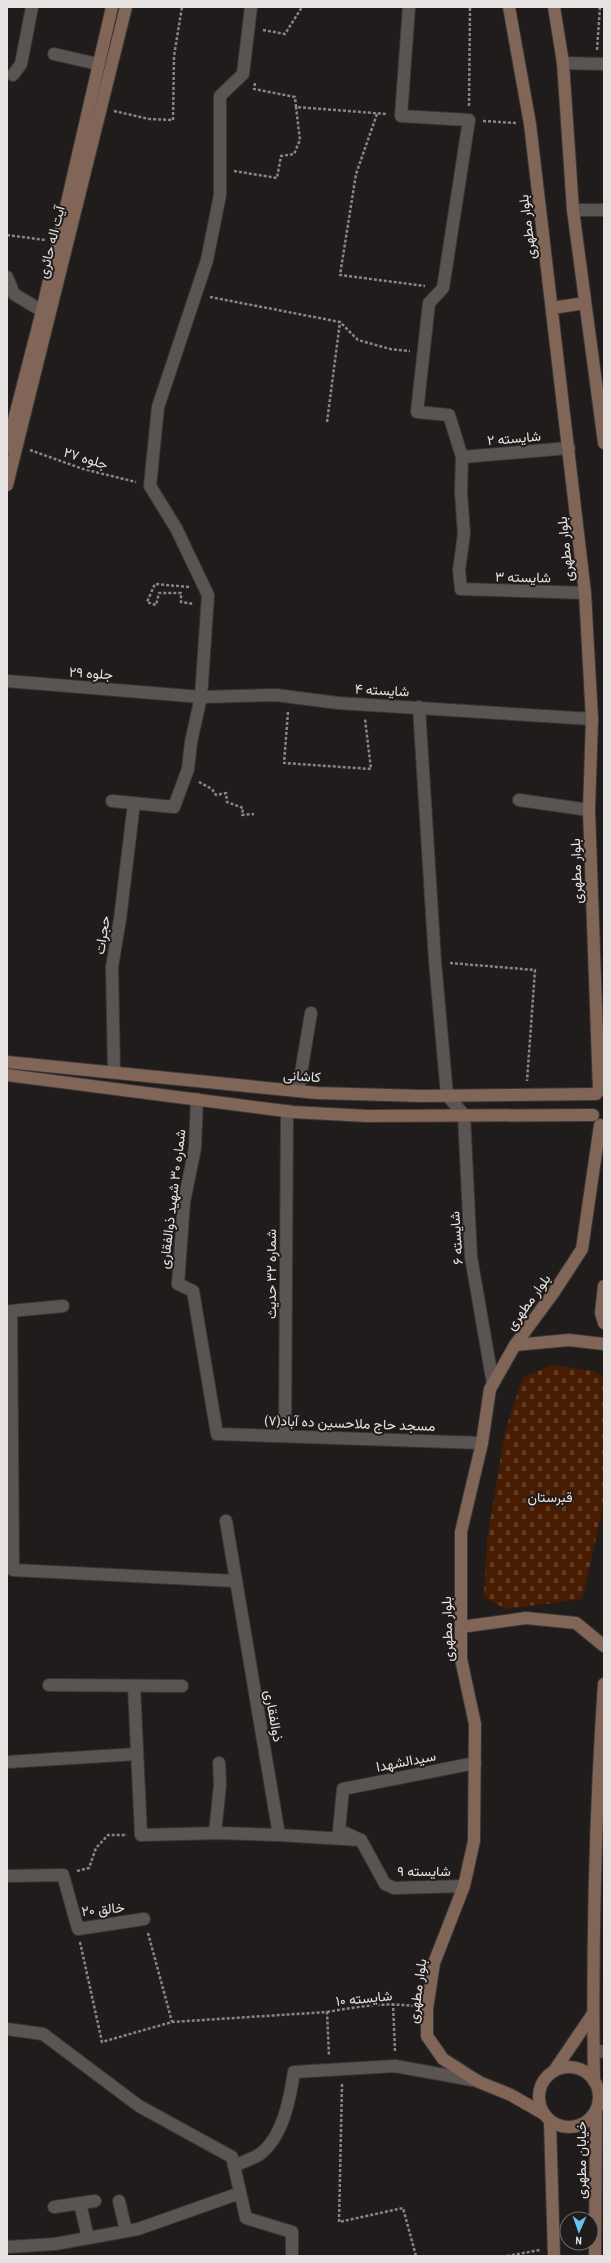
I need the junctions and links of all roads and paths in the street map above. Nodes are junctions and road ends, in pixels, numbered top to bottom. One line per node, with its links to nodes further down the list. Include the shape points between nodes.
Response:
1 (32, 7): 18 (street, via 21,64)
2 (112, 7): 16 (main road, آیت اله حائری)
3 (126, 7): 21 (main road, آیت اله حائری)
4 (182, 7): 21 (path, via 174,56 174,120 149,119)
5 (251, 7): 13 (street)
6 (302, 7): 13 (path, via 285,34)
7 (409, 7): 23 (street)
8 (470, 7): 24 (path)
9 (509, 7): 25 (main road, بلوار مطهری)
10 (560, 7): 12 (street)
11 (600, 7): 17 (path)
12 (555, 13): 15 (main road)
13 (249, 28): 26 (street, via 242,74 220,96)
14 (54, 54): 16 (street)
15 (563, 63): 17 (street); 27 (main road)
16 (98, 64): 30 (main road, آیت اله حائری)
17 (600, 64)
18 (13, 75)
19 (255, 82): 20 (path, via 254,89 295,97)
20 (296, 107): 22 (path); 26 (path, via 300,140 294,154 281,156 277,178)
21 (100, 108): 36 (main road, آیت اله حائری)
22 (377, 114): 23 (path); 32 (path, via 356,174 340,275)
23 (402, 116): 24 (street)
24 (469, 120): 25 (path); 32 (street)
25 (530, 124): 35 (main road, بلوار مطهری)
26 (219, 169): 33 (street, via 220,195 207,260)
27 (573, 210): 28 (street); 34 (main road)
28 (604, 210)
29 (7, 235): 30 (path)
30 (57, 242): 36 (main road, آیت اله حائری)
31 (7, 277): 36 (street, via 14,294)
32 (443, 288): 38 (street, via 428,303)
33 (196, 294): 37 (path); 45 (street, via 158,407)
34 (585, 304): 35 (main road); 40 (main road)
35 (552, 308): 42 (main road, بلوار مطهری)
36 (46, 311): 41 (main road, آیت اله حائری)
37 (340, 322): 38 (path, via 358,340 390,349); 39 (path)
38 (424, 353): 43 (street, via 417,412 449,415)
39 (327, 422)
40 (604, 443)
41 (12, 446): 44 (main road, آیت اله حائری); 45 (path, جلوه ۲۷, via 83,469)
42 (569, 448): 43 (street, شایسته ۲); 47 (main road, بلوار مطهری)
43 (462, 456): 47 (street, شایسته ۳, via 464,534 460,570 461,590)
44 (7, 485)
45 (150, 486): 46 (street, via 176,528)
46 (190, 560): 48 (street, via 208,595); 48 (path, via 189,588 155,584 147,602 156,605 159,593 181,593 181,602)
47 (585, 593): 55 (main road, بلوار مطهری)
48 (208, 606): 51 (street)
49 (7, 681): 50 (street, جلوه ۲۹)
50 (172, 694): 51 (street, شایسته ۴)
51 (201, 697): 52 (street, شایسته ۴); 56 (street)
52 (289, 697): 53 (street, شایسته ۴); 53 (path, via 284,763 370,769)
53 (364, 704): 54 (street, شایسته ۴)
54 (419, 707): 55 (street, شایسته ۴); 62 (street)
55 (592, 719): 60 (main road, بلوار مطهری)
56 (186, 777): 59 (street, via 174,807); 61 (path, via 212,789 216,795 226,793 226,802 243,808 242,815)
57 (112, 800): 59 (street)
58 (519, 800): 60 (street)
59 (134, 803): 65 (street, حجرات, via 112,967)
60 (589, 810): 68 (main road, بلوار مطهری)
61 (254, 814)
62 (435, 961): 69 (street); 70 (path, via 535,970)
63 (311, 1013): 67 (street)
64 (7, 1062): 65 (main road, کاشانی)
65 (114, 1072): 67 (main road, کاشانی)
66 (8, 1075): 71 (main road)
67 (298, 1091): 69 (main road, کاشانی)
68 (600, 1091): 70 (main road, کاشانی); 73 (main road, بلوار مطهری, via 592,1106)
69 (447, 1095): 70 (main road, کاشانی); 74 (street)
70 (526, 1095)
71 (197, 1099): 72 (main road); 82 (street, شماره ۳۰ شهید ذوالفقاری, via 195,1148 184,1202 178,1284 193,1292)
72 (287, 1111): 74 (main road, via 367,1116); 83 (street, شماره ۳۲ حدیث)
73 (593, 1114): 74 (main road); 75 (main road)
74 (464, 1116): 81 (street, شایسته ۶, via 471,1257)
75 (602, 1126): 80 (main road, بلوار مطهری, via 582,1249)
76 (604, 1286): 78 (main road, via 601,1313)
77 (62, 1306): 86 (street, via 11,1311 13,1570)
78 (604, 1323)
79 (604, 1344): 80 (main road, via 569,1340)
80 (515, 1345): 81 (main road, بلوار مطهری)
81 (493, 1384): 84 (main road, بلوار مطهری, via 490,1389)
82 (217, 1434): 83 (street, مسجد حاج ملاحسین ده آباد(۷))
83 (285, 1436): 84 (street, مسجد حاج ملاحسین ده آباد(۷))
84 (482, 1443): 87 (main road, بلوار مطهری, via 461,1532)
85 (226, 1521): 86 (street, ذوالفقاری)
86 (235, 1581): 100 (street, ذوالفقاری)
87 (461, 1627): 88 (main road, via 526,1618 576,1623); 96 (main road, بلوار مطهری, via 461,1659 475,1724)
88 (604, 1646)
89 (604, 1684): 97 (main road)
90 (48, 1685): 91 (street)
91 (134, 1686): 92 (street); 93 (street)
92 (182, 1686)
93 (136, 1754): 94 (street); 99 (street)
94 (7, 1762)
95 (219, 1763): 98 (street, via 220,1785)
96 (475, 1763): 101 (street, سیدالشهدا, via 343,1789 339,1830); 104 (main road, بلوار مطهری, via 474,1841)
97 (601, 1811): 110 (main road)
98 (215, 1833): 99 (street); 100 (street)
99 (141, 1835): 102 (path, via 108,1835 96,1848 89,1868)
100 (279, 1835): 101 (street)
101 (361, 1840): 104 (street, شایسته ۹, via 385,1884 394,1888)
102 (63, 1875): 103 (street); 106 (street, خالق ۲۰)
103 (7, 1876)
104 (464, 1886): 108 (main road, بلوار مطهری, via 434,1963)
105 (144, 1919): 106 (street, خالق ۲۰); 111 (path)
106 (78, 1929): 111 (path, شایسته ۱۰, via 102,2042)
107 (393, 2004): 108 (path, شایسته ۱۰); 109 (path, شایسته ۱۰); 114 (path)
108 (427, 2009): 119 (main road, بلوار مطهری, via 427,2036 435,2048 443,2059)
109 (327, 2012): 111 (path, شایسته ۱۰); 116 (path)
110 (592, 2015): 113 (main road); 117 (main road)
111 (172, 2022)
112 (7, 2029): 122 (street, via 43,2034 139,2106 232,2157)
113 (599, 2051): 118 (main road)
114 (395, 2066): 115 (street); 119 (street)
115 (342, 2069): 116 (street); 134 (path, via 339,2222 402,2208)
116 (329, 2070): 122 (street, via 294,2072 283,2118 273,2139 260,2154)
117 (554, 2071): 118 (main road, via 576,2068); 121 (main road, via 546,2077 539,2095 540,2105)
118 (594, 2081): 120 (main road, via 599,2096)
119 (479, 2082): 121 (main road, بلوار مطهری, via 511,2095)
120 (596, 2112): 121 (main road, via 580,2126 569,2128 559,2126); 128 (main road, خیابان مطهری)
121 (547, 2117): 132 (main road, خیابان مطهری)
122 (234, 2166): 123 (street)
123 (240, 2194): 129 (street); 133 (street, via 246,2218 292,2232)
124 (95, 2201): 126 (street)
125 (119, 2201): 129 (street)
126 (80, 2203): 127 (street); 130 (street)
127 (54, 2207)
128 (600, 2216): 136 (main road, خیابان مطهری)
129 (126, 2231): 130 (street)
130 (88, 2238): 131 (street, via 56,2244)
131 (7, 2247)
132 (554, 2252): 135 (path)
133 (292, 2256)
134 (416, 2256)
135 (507, 2256)
136 (595, 2256)

